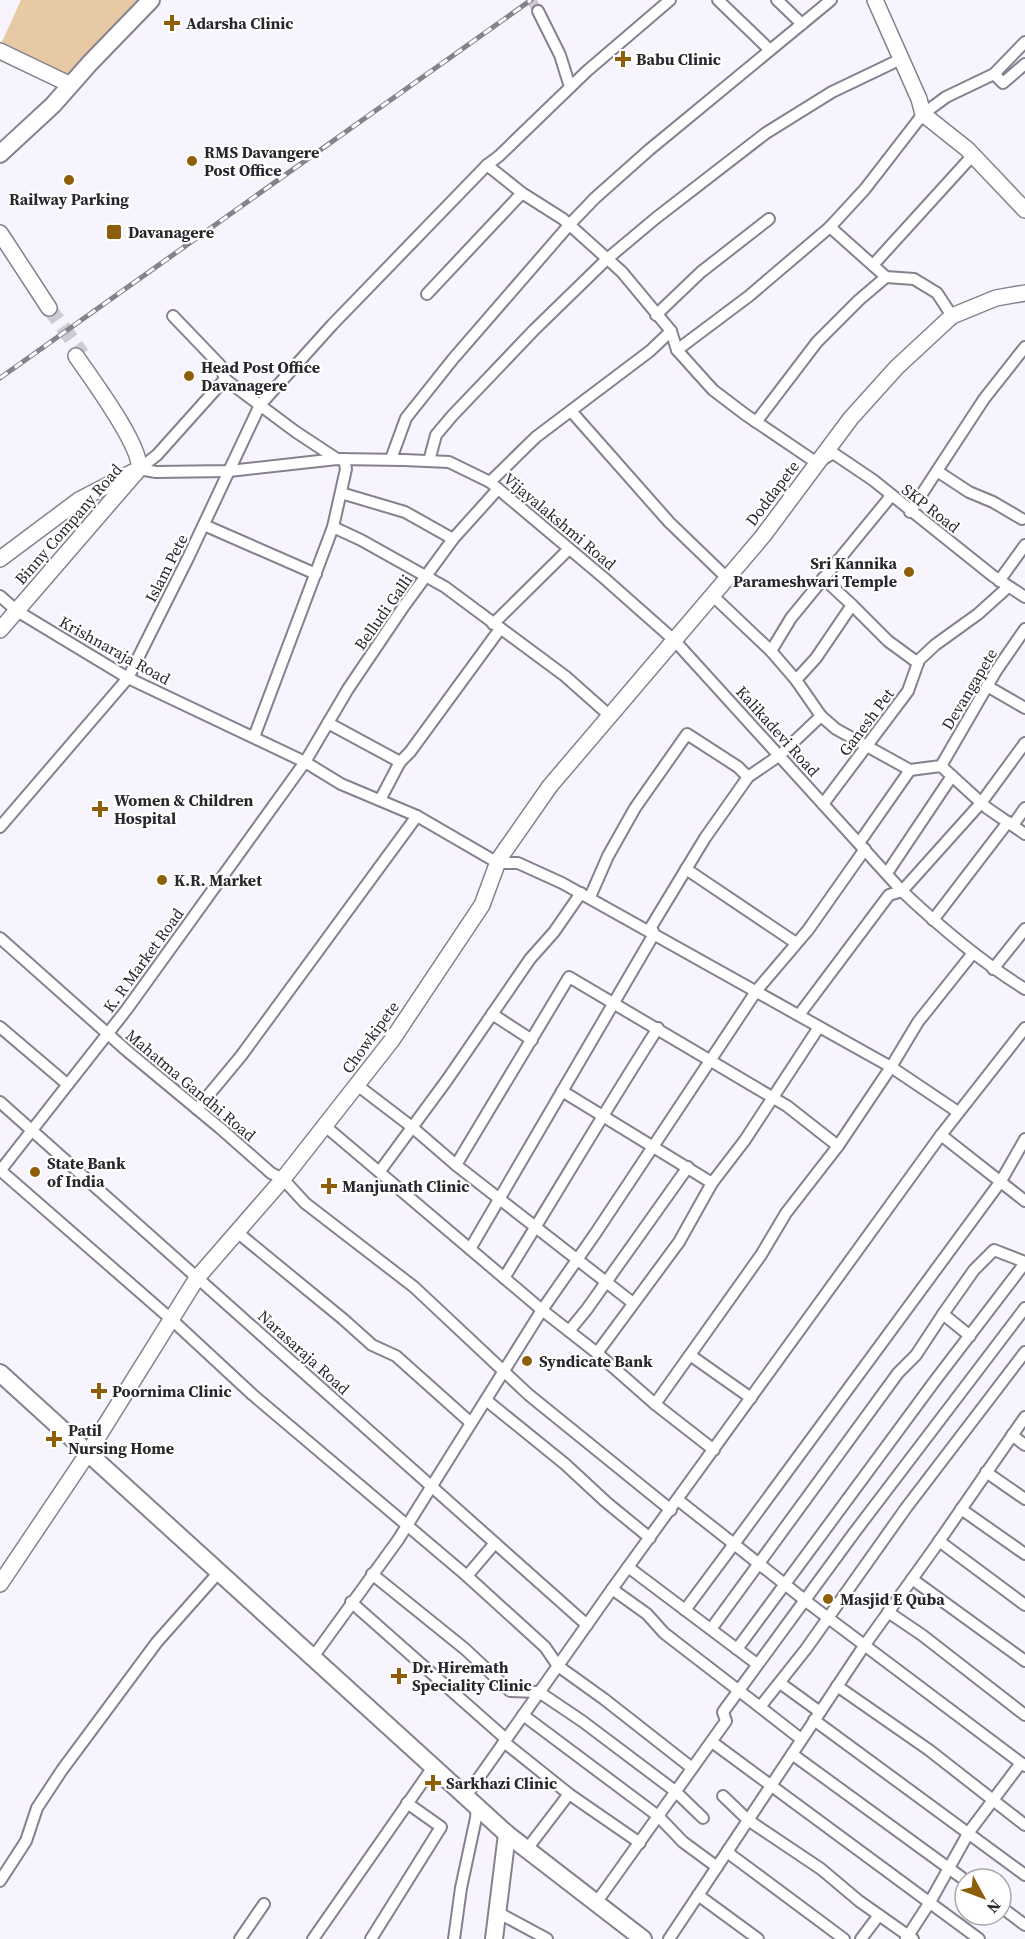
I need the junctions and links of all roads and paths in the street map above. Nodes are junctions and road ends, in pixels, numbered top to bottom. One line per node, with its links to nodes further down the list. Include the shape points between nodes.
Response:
1 (151, 0): 15 (main road)
2 (670, 0): 16 (street, Islam Pete)
3 (718, 0): 10 (street)
4 (777, 0): 8 (street)
5 (831, 0): 8 (street)
6 (875, 0): 12 (street)
7 (538, 10): 16 (street, via 560,55)
8 (802, 24): 10 (street)
9 (1025, 42): 14 (street)
10 (770, 50): 24 (street, via 649,150)
11 (0, 51): 15 (street)
12 (901, 59): 17 (street); 28 (street, via 832,92 766,134)
13 (1025, 64): 14 (street, via 1003,83)
14 (994, 74): 17 (street, via 946,97)
15 (71, 85): 18 (main road)
16 (570, 87): 20 (street, Islam Pete)
17 (923, 114): 19 (street); 25 (street)
18 (0, 154)
19 (973, 155): 22 (street); 29 (street)
20 (487, 165): 21 (street); 41 (street, Islam Pete)
21 (522, 193): 24 (street); 32 (street)
22 (1025, 210)
23 (769, 219): 33 (street, via 701,272)
24 (570, 224): 28 (street); 45 (street, via 406,418)
25 (830, 227): 29 (street); 38 (street, via 749,296)
26 (0, 233): 27 (street, via 47,309)
27 (0, 241)
28 (607, 259): 33 (street); 46 (street, via 452,416 436,435)
29 (873, 265): 30 (street)
30 (886, 277): 35 (street, via 914,279 937,293); 43 (street, via 817,342)
31 (1025, 293): 35 (street, via 996,298)
32 (427, 294)
33 (656, 315): 36 (street)
34 (173, 316): 40 (street, via 220,364)
35 (952, 316): 47 (street, Doddapete, via 897,367)
36 (671, 331): 38 (street); 42 (street, Belludi Galli)
37 (1025, 347): 50 (street, via 984,399)
38 (677, 350): 43 (street, via 713,390)
39 (79, 355): 48 (street, via 132,442)
40 (225, 379): 41 (street); 48 (street)
41 (260, 405): 44 (street); 49 (street, Islam Pete)
42 (571, 411): 51 (street, Belludi Galli, via 536,437); 64 (street, via 669,522)
43 (756, 422): 47 (street)
44 (341, 459): 45 (street, Vijayalakshmi Road); 49 (street, Vijayalakshmi Road); 52 (street, via 346,469)
45 (391, 459): 46 (street, Vijayalakshmi Road)
46 (429, 461): 51 (street, Vijayalakshmi Road, via 449,462)
47 (817, 463): 53 (street, SKP Road, via 833,453); 64 (street, Doddapete)
48 (142, 468): 49 (street, Vijayalakshmi Road, via 156,472); 61 (street, via 79,500); 71 (street, Binny Company Road)
49 (229, 471): 56 (street, Islam Pete)
50 (937, 471): 54 (street); 55 (street)
51 (494, 486): 58 (street, Belludi Galli); 60 (street, Vijayalakshmi Road)
52 (341, 492): 57 (street); 58 (street, via 405,512)
53 (891, 496): 54 (street, SKP Road); 65 (street)
54 (910, 512): 66 (street, SKP Road)
55 (1024, 519)
56 (204, 525): 62 (street); 78 (street, Islam Pete)
57 (333, 527): 62 (street); 63 (street)
58 (453, 539): 63 (street, Belludi Galli)
59 (1025, 544): 66 (street, Ganesh Pet)
60 (569, 549): 72 (street); 75 (street, Vijayalakshmi Road)
61 (0, 559)
62 (316, 574): 85 (street)
63 (426, 576): 72 (street); 84 (street, Belludi Galli)
64 (727, 578): 67 (street, Doddapete)
65 (823, 578): 70 (street); 76 (street)
66 (1003, 584): 69 (street, SKP Road); 77 (street, Ganesh Pet, via 978,614 935,645)
67 (712, 595): 75 (street, Doddapete); 76 (street)
68 (0, 596): 71 (street, Krishnaraja Road)
69 (1025, 597)
70 (852, 605): 77 (street, via 888,641); 79 (street)
71 (17, 611): 74 (street, Binny Company Road); 78 (street, Krishnaraja Road)
72 (496, 626): 82 (street, via 565,676); 90 (street)
73 (1025, 629): 80 (street, Devangapete)
74 (0, 630)
75 (674, 640): 82 (street, Chowkipete); 88 (street, Kalikadevi Road)
76 (771, 651): 79 (street)
77 (918, 663): 87 (street, Ganesh Pet, via 908,691)
78 (128, 678): 85 (street, Krishnaraja Road); 101 (street, Islam Pete)
79 (796, 680): 83 (street)
80 (987, 686): 81 (street); 91 (street, Devangapete)
81 (1025, 708)
82 (609, 715): 104 (street, Chowkipete, via 550,786)
83 (821, 716): 87 (street); 88 (street)
84 (328, 723): 89 (street, Belludi Galli); 90 (street)
85 (254, 737): 89 (street, Krishnaraja Road)
86 (1025, 743): 96 (street)
87 (866, 746): 92 (street); 97 (street, Ganesh Pet)
88 (780, 755): 94 (street); 97 (street, Kalikadevi Road)
89 (305, 762): 95 (street, Krishnaraja Road, via 341,784); 125 (street, K. R Market Road)
90 (400, 762): 95 (street)
91 (941, 766): 92 (street); 93 (street)
92 (910, 770): 103 (street)
93 (952, 776): 96 (street); 106 (street)
94 (748, 777): 105 (street); 108 (street, via 738,766 687,734 635,808)
95 (380, 800): 99 (street, Krishnaraja Road)
96 (981, 803): 100 (street); 107 (street)
97 (823, 804): 103 (street, Kalikadevi Road)
98 (1025, 808): 100 (street)
99 (417, 816): 104 (street, Krishnaraja Road); 134 (street, via 241,1056)
100 (1011, 824): 102 (street); 109 (street)
101 (0, 827)
102 (1025, 834)
103 (862, 846): 106 (street, Kalikadevi Road); 113 (street)
104 (498, 862): 108 (street, Krishnaraja Road, via 518,863); 130 (street, Chowkipete, via 482,905 392,1040)
105 (686, 869): 111 (street, via 651,927); 113 (street)
106 (887, 873): 107 (street, Kalikadevi Road)
107 (902, 891): 109 (street, Kalikadevi Road); 120 (street, via 889,895)
108 (585, 895): 111 (street, Krishnaraja Road); 119 (street, via 530,959)
109 (933, 920): 114 (street, Kalikadevi Road)
110 (1025, 929): 115 (street)
111 (654, 934): 117 (street, Krishnaraja Road); 118 (street)
112 (0, 938): 125 (street, Mahatma Gandhi Road)
113 (796, 943): 117 (street)
114 (973, 953): 115 (street, Kalikadevi Road); 128 (street, via 918,1022)
115 (993, 969): 116 (street, Kalikadevi Road)
116 (1025, 989)
117 (757, 990): 120 (street, Krishnaraja Road); 127 (street)
118 (613, 1003): 123 (street); 126 (street, via 569,977); 131 (street)
119 (492, 1014): 126 (street); 138 (street)
120 (799, 1015): 122 (street, Krishnaraja Road)
121 (0, 1027): 129 (street)
122 (819, 1027): 128 (street, Krishnaraja Road); 132 (street)
123 (658, 1028): 127 (street); 136 (street)
124 (1025, 1028): 135 (street)
125 (107, 1034): 129 (street, K. R Market Road); 134 (street, Mahatma Gandhi Road)
126 (532, 1040): 144 (street)
127 (710, 1059): 132 (street); 142 (street)
128 (891, 1068): 135 (street, Krishnaraja Road); 143 (street)
129 (67, 1084): 139 (street, K. R Market Road)
130 (357, 1085): 137 (street, Chowkipete); 138 (street)
131 (562, 1091): 136 (street); 151 (street)
132 (773, 1099): 143 (street); 150 (street)
133 (0, 1102): 139 (street, Narasaraja Road)
134 (197, 1108): 148 (street, Mahatma Gandhi Road, via 271,1173)
135 (958, 1112): 140 (street)
136 (604, 1117): 142 (street); 153 (street)
137 (325, 1126): 147 (street); 148 (street, Chowkipete)
138 (412, 1127): 144 (street); 147 (street)
139 (31, 1130): 146 (street, K. R Market Road); 158 (street, Narasaraja Road)
140 (941, 1135): 149 (street); 173 (street)
141 (1025, 1139): 149 (street)
142 (653, 1145): 145 (street); 156 (street)
143 (838, 1146): 170 (street, via 786,1213)
144 (456, 1165): 151 (street)
145 (688, 1167): 150 (street); 160 (street)
146 (0, 1170): 165 (street)
147 (380, 1172): 155 (street)
148 (283, 1179): 154 (street, Chowkipete); 171 (street, Mahatma Gandhi Road, via 305,1203 414,1287)
149 (1001, 1181): 152 (street); 192 (street)
150 (712, 1183): 161 (street, via 680,1242)
151 (500, 1197): 153 (street); 155 (street)
152 (1025, 1201)
153 (536, 1227): 156 (street); 159 (street)
154 (237, 1232): 158 (street, Chowkipete); 177 (street, via 372,1345 396,1356)
155 (470, 1249): 159 (street)
156 (577, 1260): 160 (street); 163 (street)
157 (1025, 1262): 164 (street, via 994,1250 974,1270); 167 (street)
158 (197, 1278): 165 (street, Chowkipete); 183 (street, Narasaraja Road)
159 (504, 1278): 163 (street)
160 (606, 1282): 161 (street); 166 (street)
161 (633, 1303): 169 (street)
162 (1025, 1308): 203 (street)
163 (542, 1310): 166 (street); 171 (street)
164 (943, 1314): 167 (street); 194 (street)
165 (172, 1320): 181 (street, Chowkipete); 188 (street, via 253,1395)
166 (569, 1331): 169 (street)
167 (970, 1336): 201 (street)
168 (1025, 1352): 208 (street)
169 (597, 1353): 175 (street)
170 (690, 1354): 173 (street); 175 (street)
171 (504, 1371): 174 (street); 187 (street, Mahatma Gandhi Road)
172 (0, 1373): 181 (main road)
173 (751, 1398): 180 (street)
174 (486, 1400): 177 (street); 189 (street)
175 (655, 1404): 180 (street)
176 (1025, 1417): 178 (street)
177 (471, 1423): 183 (street)
178 (1012, 1435): 179 (street); 182 (street)
179 (1025, 1445)
180 (714, 1450): 185 (street)
181 (88, 1453): 196 (main road); 200 (street, Chowkipete)
182 (986, 1472): 184 (street); 186 (street)
183 (432, 1486): 188 (street); 191 (street, Narasaraja Road)
184 (1025, 1499)
185 (678, 1500): 187 (street); 192 (street)
186 (961, 1509): 190 (street); 193 (street)
187 (671, 1510): 189 (street)
188 (407, 1526): 197 (street); 198 (street)
189 (650, 1538): 195 (street)
190 (939, 1541): 199 (street); 205 (street)
191 (495, 1543): 198 (street); 209 (street, Narasaraja Road)
192 (734, 1544): 194 (street); 206 (street)
193 (1025, 1554)
194 (758, 1563): 201 (street); 210 (street)
195 (628, 1567): 202 (street); 206 (street)
196 (219, 1572): 213 (main road); 252 (street, via 157,1642 62,1770 37,1808 26,1840)
197 (372, 1574): 204 (street); 220 (street, via 510,1691)
198 (466, 1576): 216 (street, via 545,1647)
199 (912, 1579): 207 (street); 214 (street)
200 (0, 1584)
201 (785, 1585): 203 (street); 212 (street)
202 (612, 1589): 209 (street); 219 (street)
203 (804, 1600): 208 (street); 215 (street)
204 (351, 1602): 213 (street); 226 (street)
205 (1025, 1605)
206 (685, 1610): 210 (street)
207 (888, 1612): 211 (street); 223 (street)
208 (827, 1618): 211 (street); 217 (street)
209 (587, 1625): 216 (street)
210 (711, 1629): 212 (street)
211 (864, 1646): 218 (street); 229 (street)
212 (737, 1649): 215 (street)
213 (313, 1657): 230 (main road)
214 (1025, 1661)
215 (757, 1664): 219 (street)
216 (558, 1666): 220 (street); 231 (street)
217 (780, 1683): 221 (street); 224 (street)
218 (837, 1686): 224 (street); 237 (street, via 929,1750)
219 (739, 1690): 221 (street); 227 (street, via 723,1712 726,1721)
220 (539, 1692): 222 (street); 233 (street)
221 (760, 1707): 225 (street)
222 (523, 1715): 226 (street); 239 (street)
223 (1025, 1715)
224 (817, 1716): 225 (street); 243 (street)
225 (801, 1739): 228 (street)
226 (505, 1741): 234 (street); 236 (street)
227 (712, 1742): 231 (street); 232 (street)
228 (792, 1754): 232 (street); 249 (street)
229 (1023, 1764): 237 (street)
230 (433, 1767): 236 (main road); 238 (street)
231 (692, 1768): 233 (street)
232 (770, 1786): 241 (street); 254 (street)
233 (675, 1791): 239 (street); 240 (street)
234 (569, 1794): 245 (street); 246 (street)
235 (723, 1796): 241 (street)
236 (471, 1801): 244 (main road); 263 (street, via 476,1818)
237 (992, 1801): 242 (street); 243 (street)
238 (406, 1803): 261 (street); 262 (street, via 441,1827)
239 (658, 1816): 245 (street); 248 (street, via 683,1842)
240 (703, 1818)
241 (748, 1820): 247 (street); 258 (street, via 821,1869)
242 (1025, 1825)
243 (969, 1832): 249 (street); 251 (street)
244 (507, 1834): 246 (main road); 257 (main road)
245 (640, 1844): 255 (street)
246 (527, 1849): 255 (main road)
247 (728, 1850): 248 (street); 269 (street)
248 (717, 1867): 253 (street)
249 (949, 1868): 250 (street); 254 (street)
250 (953, 1871)
251 (1025, 1875)
252 (0, 1881)
253 (699, 1895): 267 (street); 268 (street)
254 (930, 1902): 259 (street); 271 (street)
255 (596, 1903): 266 (main road)
256 (264, 1904): 260 (street)
257 (497, 1912): 264 (main road); 265 (street)
258 (879, 1915): 259 (street); 270 (street)
259 (909, 1938)
260 (240, 1939)
261 (313, 1939)
262 (372, 1939)
263 (454, 1939)
264 (494, 1939)
265 (547, 1939)
266 (644, 1939)
267 (669, 1939)
268 (758, 1939)
269 (844, 1939)
270 (861, 1939)
271 (979, 1939)

